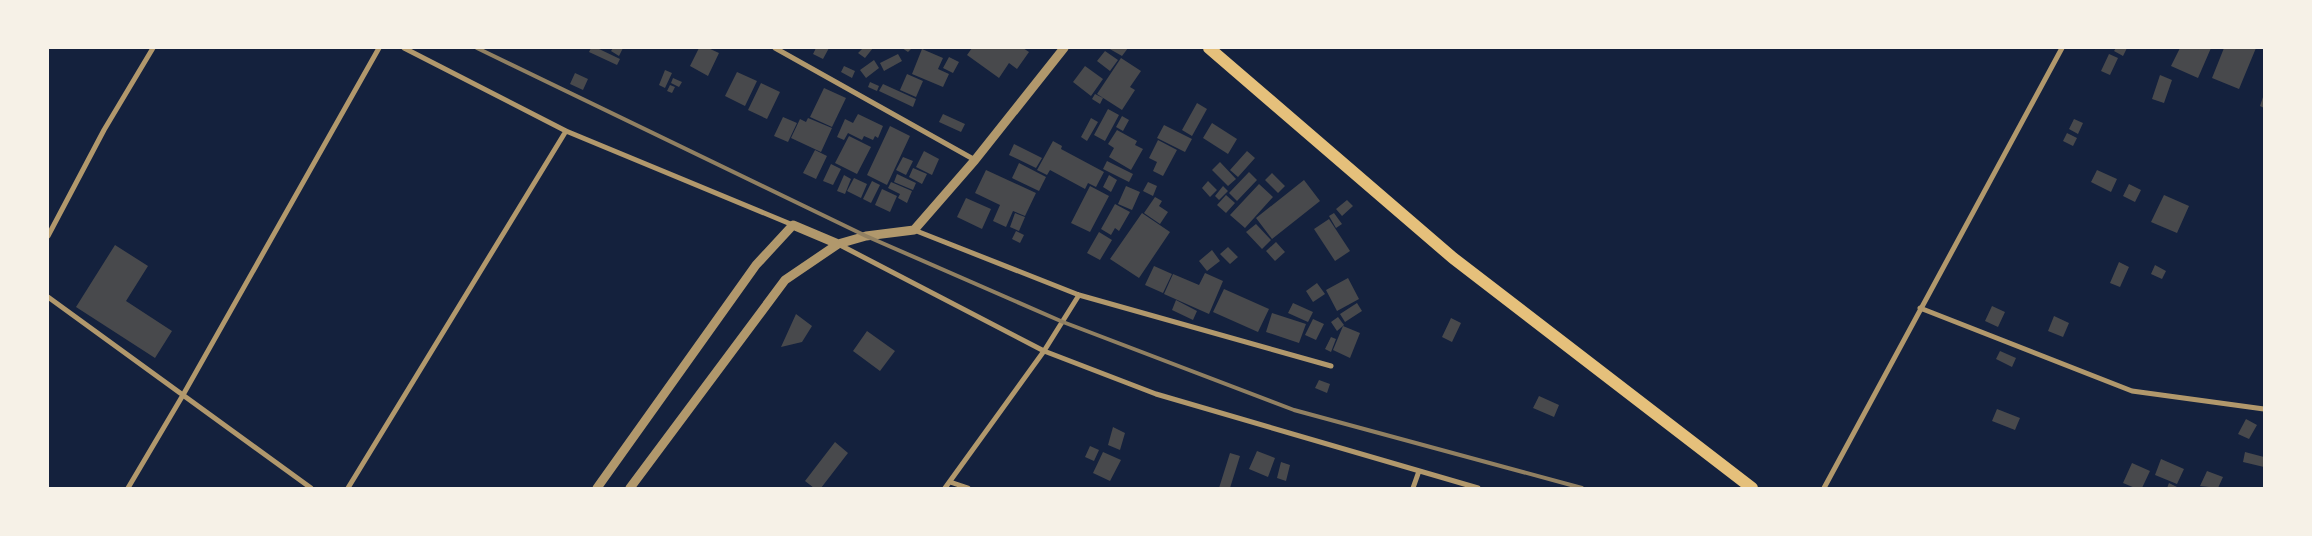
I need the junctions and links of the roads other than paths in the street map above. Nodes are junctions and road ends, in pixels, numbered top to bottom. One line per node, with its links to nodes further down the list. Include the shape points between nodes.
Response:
1 (153, 48): 13 (street, via 104,130)
2 (379, 48): 20 (street)
3 (404, 48): 9 (street)
4 (777, 48): 10 (street)
5 (1069, 48): 8 (street)
6 (1209, 48): 33 (main road, via 1453,258)
7 (2062, 48): 17 (street)
8 (1061, 52): 10 (street)
9 (566, 131): 11 (street); 26 (street)
10 (975, 160): 12 (street)
11 (793, 225): 14 (street); 27 (street, via 756,265)
12 (914, 230): 14 (street, via 866,236); 15 (street)
13 (48, 236)
14 (838, 244): 18 (street); 28 (street, via 785,280)
15 (1079, 295): 18 (street); 19 (street)
16 (49, 299): 20 (street)
17 (1920, 308): 21 (street, via 2132,391); 34 (street)
18 (1044, 350): 22 (street, via 1156,394); 23 (street)
19 (1331, 366)
20 (183, 395): 24 (street); 25 (street)
21 (2264, 409)
22 (1419, 471): 31 (street); 32 (street)
23 (950, 482): 29 (street); 30 (street)
24 (128, 488)
25 (310, 488)
26 (348, 488)
27 (597, 488)
28 (630, 488)
29 (945, 488)
30 (968, 488)
31 (1413, 488)
32 (1478, 488)
33 (1752, 488)
34 (1824, 488)

